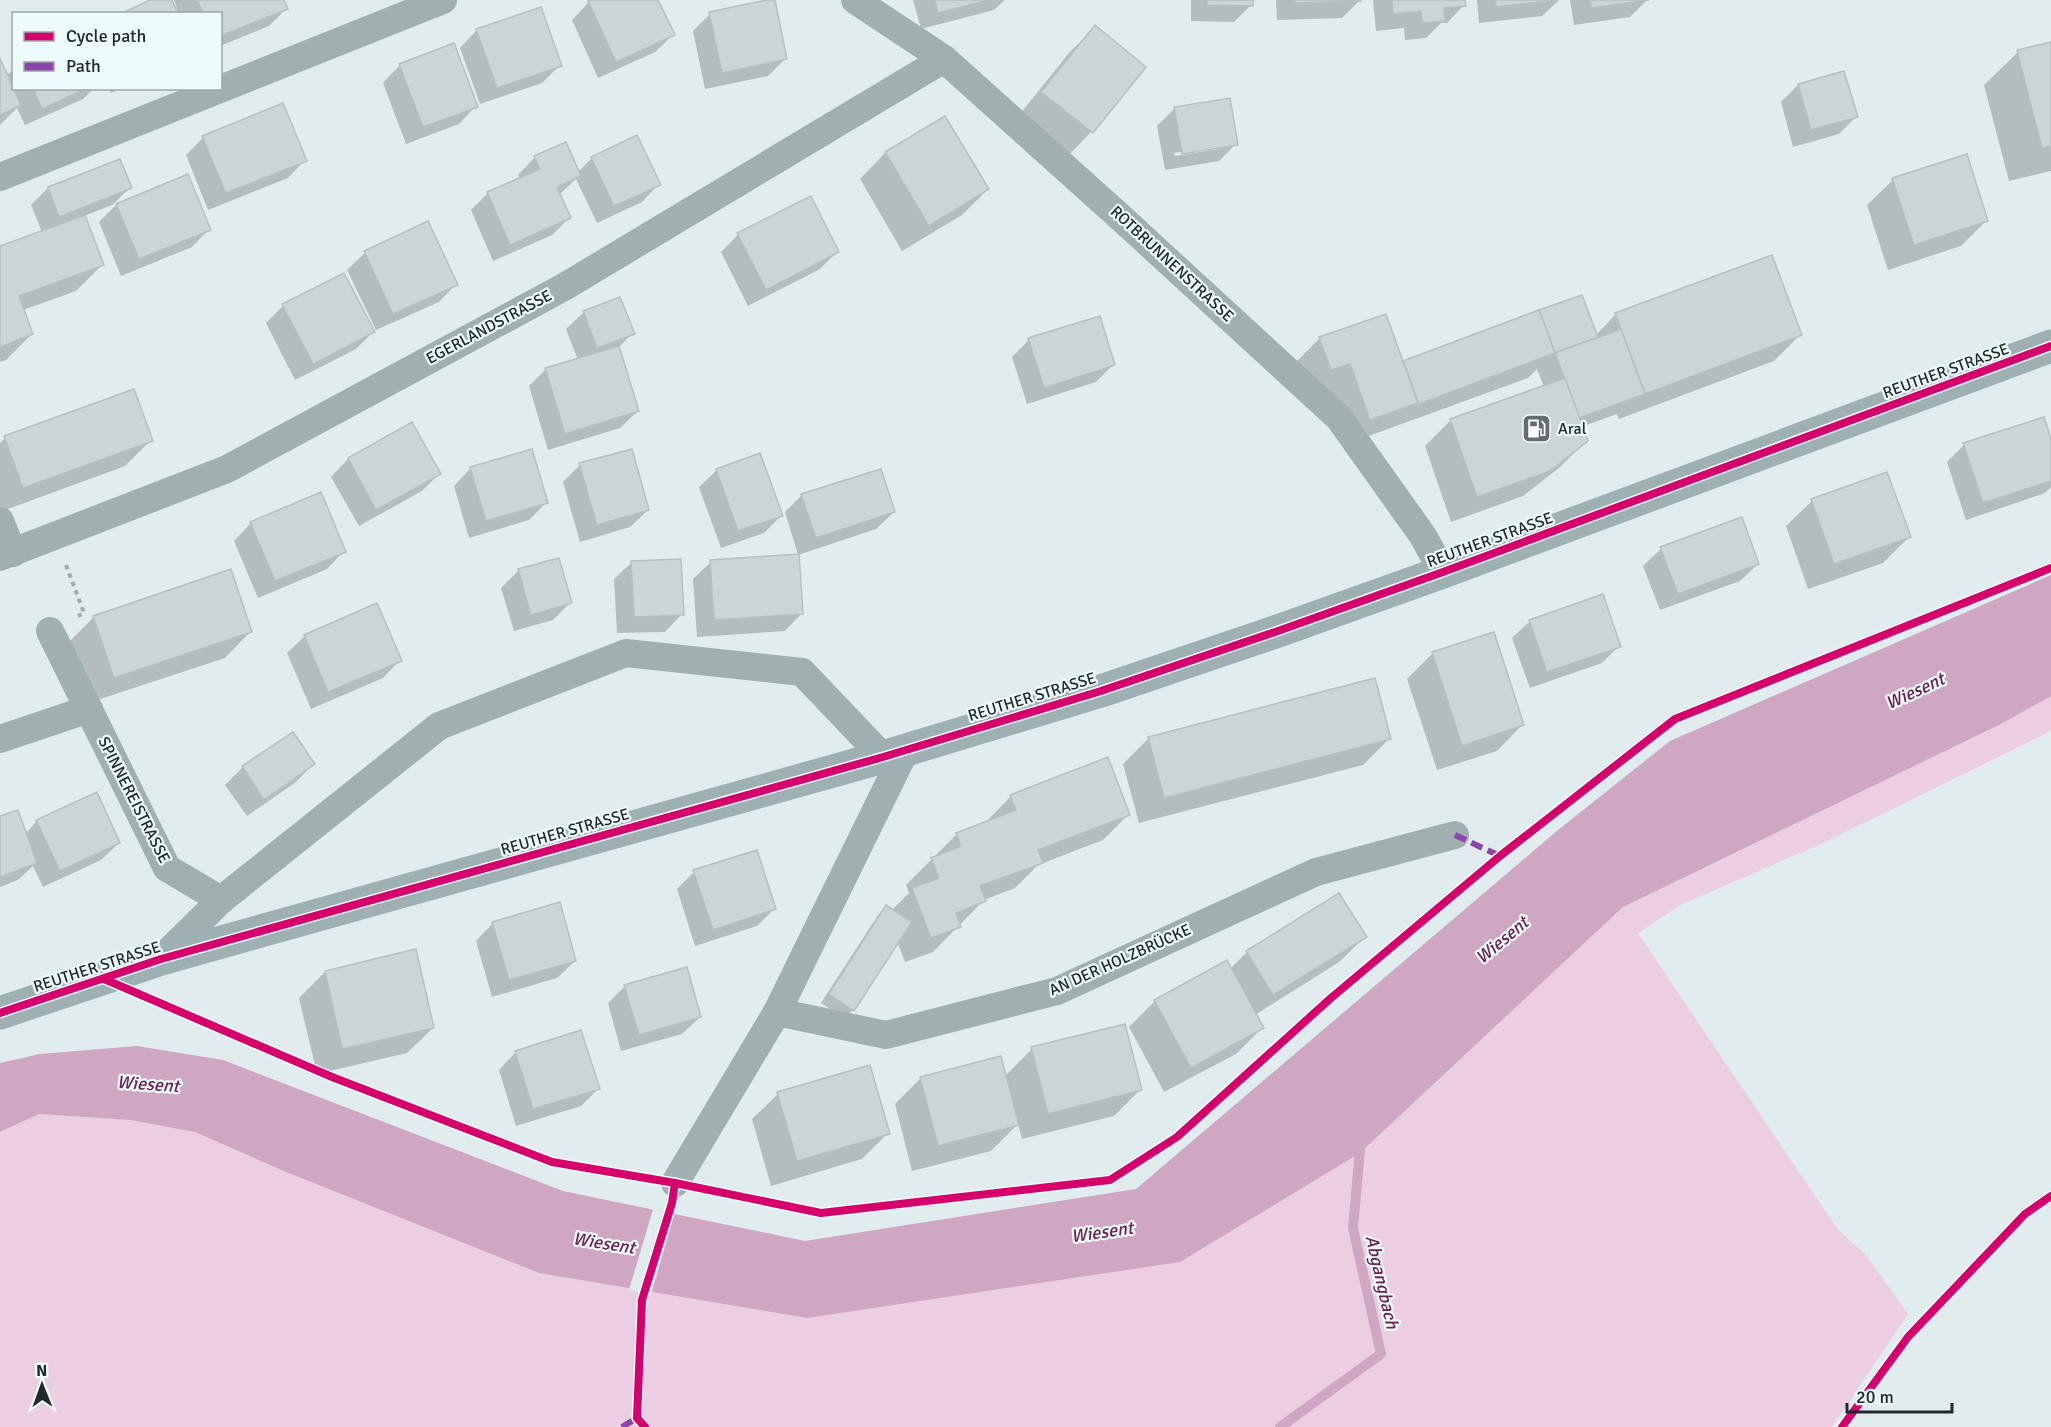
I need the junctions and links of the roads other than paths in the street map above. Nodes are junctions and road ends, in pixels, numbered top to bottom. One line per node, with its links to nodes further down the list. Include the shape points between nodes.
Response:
1 (443, 0): 4 (street)
2 (855, 0): 3 (street, ROTBRUNNENSTRASSE)
3 (944, 59): 9 (street, EGERLANDSTRASSE, via 564,287 227,469); 10 (street, ROTBRUNNENSTRASSE, via 1339,418 1423,536)
4 (222, 88)
5 (218, 90): 6 (street)
6 (0, 177)
7 (2051, 346): 10 (main road, REUTHER STRASSE)
8 (0, 521): 9 (street, EGERLANDSTRASSE)
9 (7, 555)
10 (1443, 572): 14 (main road, REUTHER STRASSE, via 1112,687)
11 (51, 631): 12 (street, SPINNEREISTRASSE)
12 (89, 709): 13 (street); 16 (street, SPINNEREISTRASSE, via 167,868)
13 (0, 739)
14 (895, 753): 16 (street, REUTHER STRASSE, via 802,672 626,653 439,726); 17 (main road, REUTHER STRASSE); 18 (street)
15 (1455, 835): 18 (street, AN DER HOLZBRÜCKE, via 1316,872 1057,991 886,1035)
16 (221, 900): 17 (street, REUTHER STRASSE)
17 (161, 959): 19 (main road, REUTHER STRASSE)
18 (777, 1012): 20 (street)
19 (0, 1013)
20 (675, 1183)

